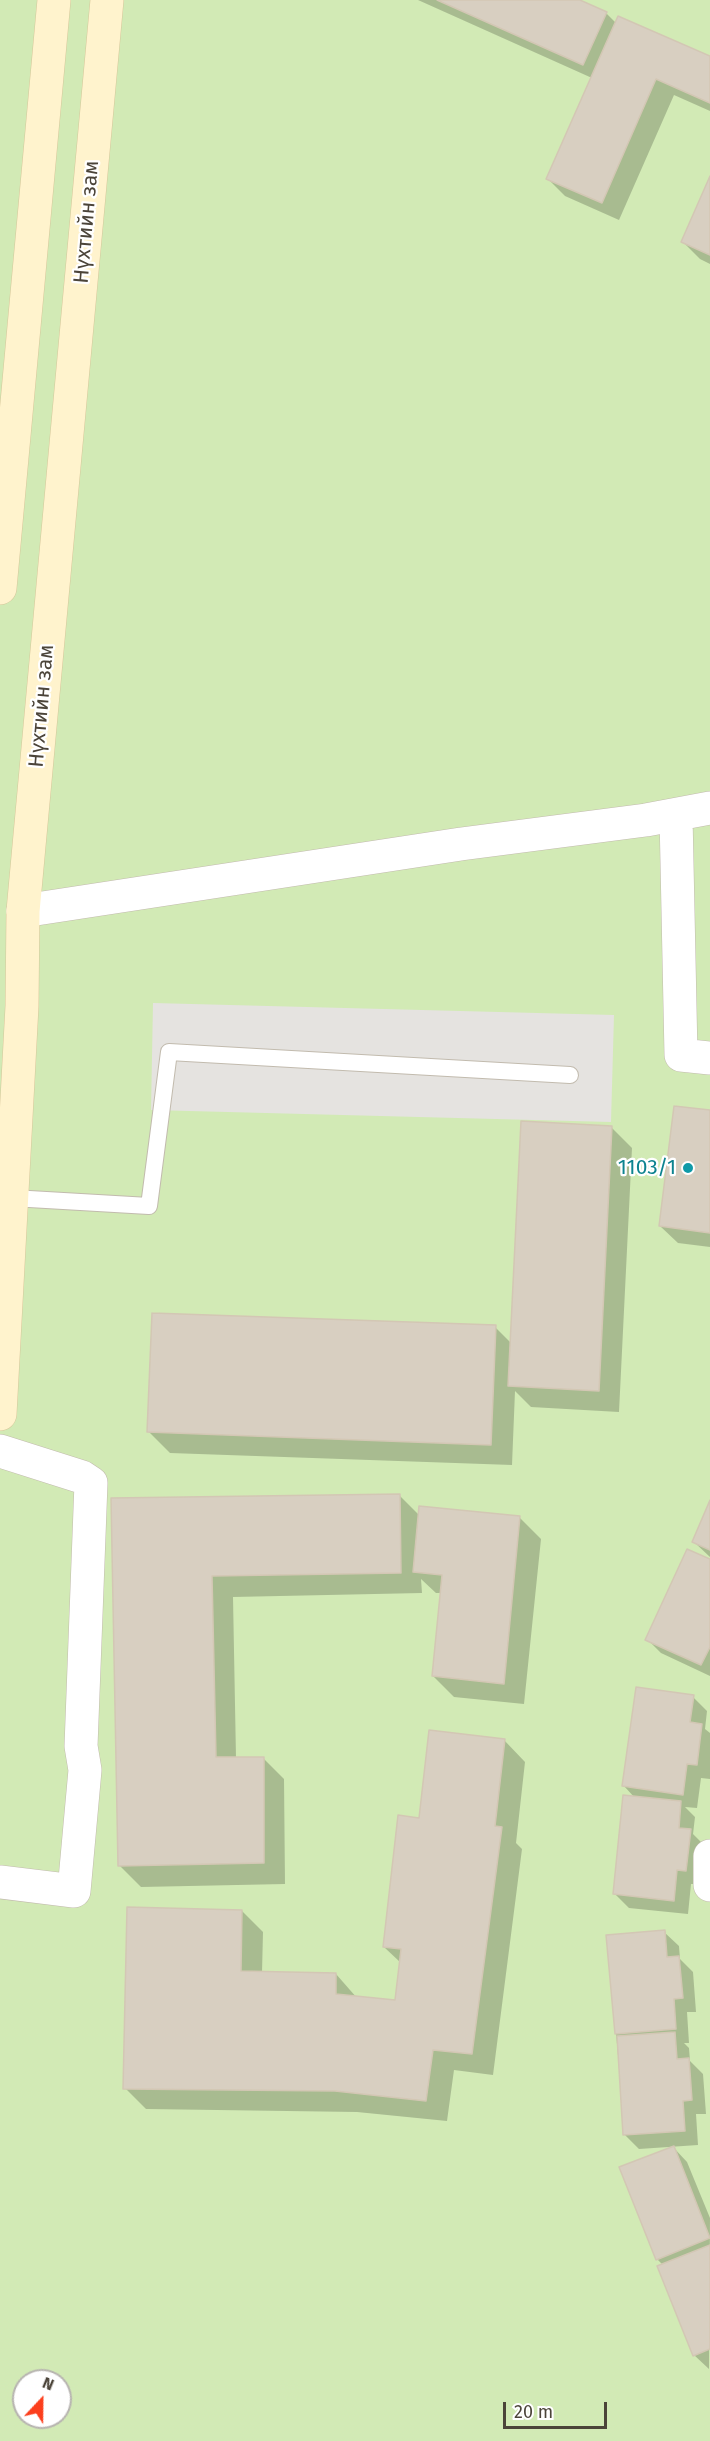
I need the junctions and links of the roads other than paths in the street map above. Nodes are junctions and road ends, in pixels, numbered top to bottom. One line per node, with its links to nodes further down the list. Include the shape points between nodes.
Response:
1 (54, 0): 3 (main road)
2 (107, 0): 6 (main road, Нүхтийн зам)
3 (0, 588)
4 (710, 808): 5 (street)
5 (676, 815): 6 (street); 7 (street, via 681,1055)
6 (23, 911): 9 (main road, Нүхтийн зам)
7 (710, 1058)
8 (570, 1075): 9 (lane, via 169,1052 149,1206)
9 (12, 1197): 10 (main road, Нүхтийн зам)
10 (0, 1414)
11 (0, 1451): 13 (street, via 91,1483 81,1746 85,1770 74,1891)
12 (710, 1856): 14 (street)
13 (0, 1882)
14 (710, 1885)

